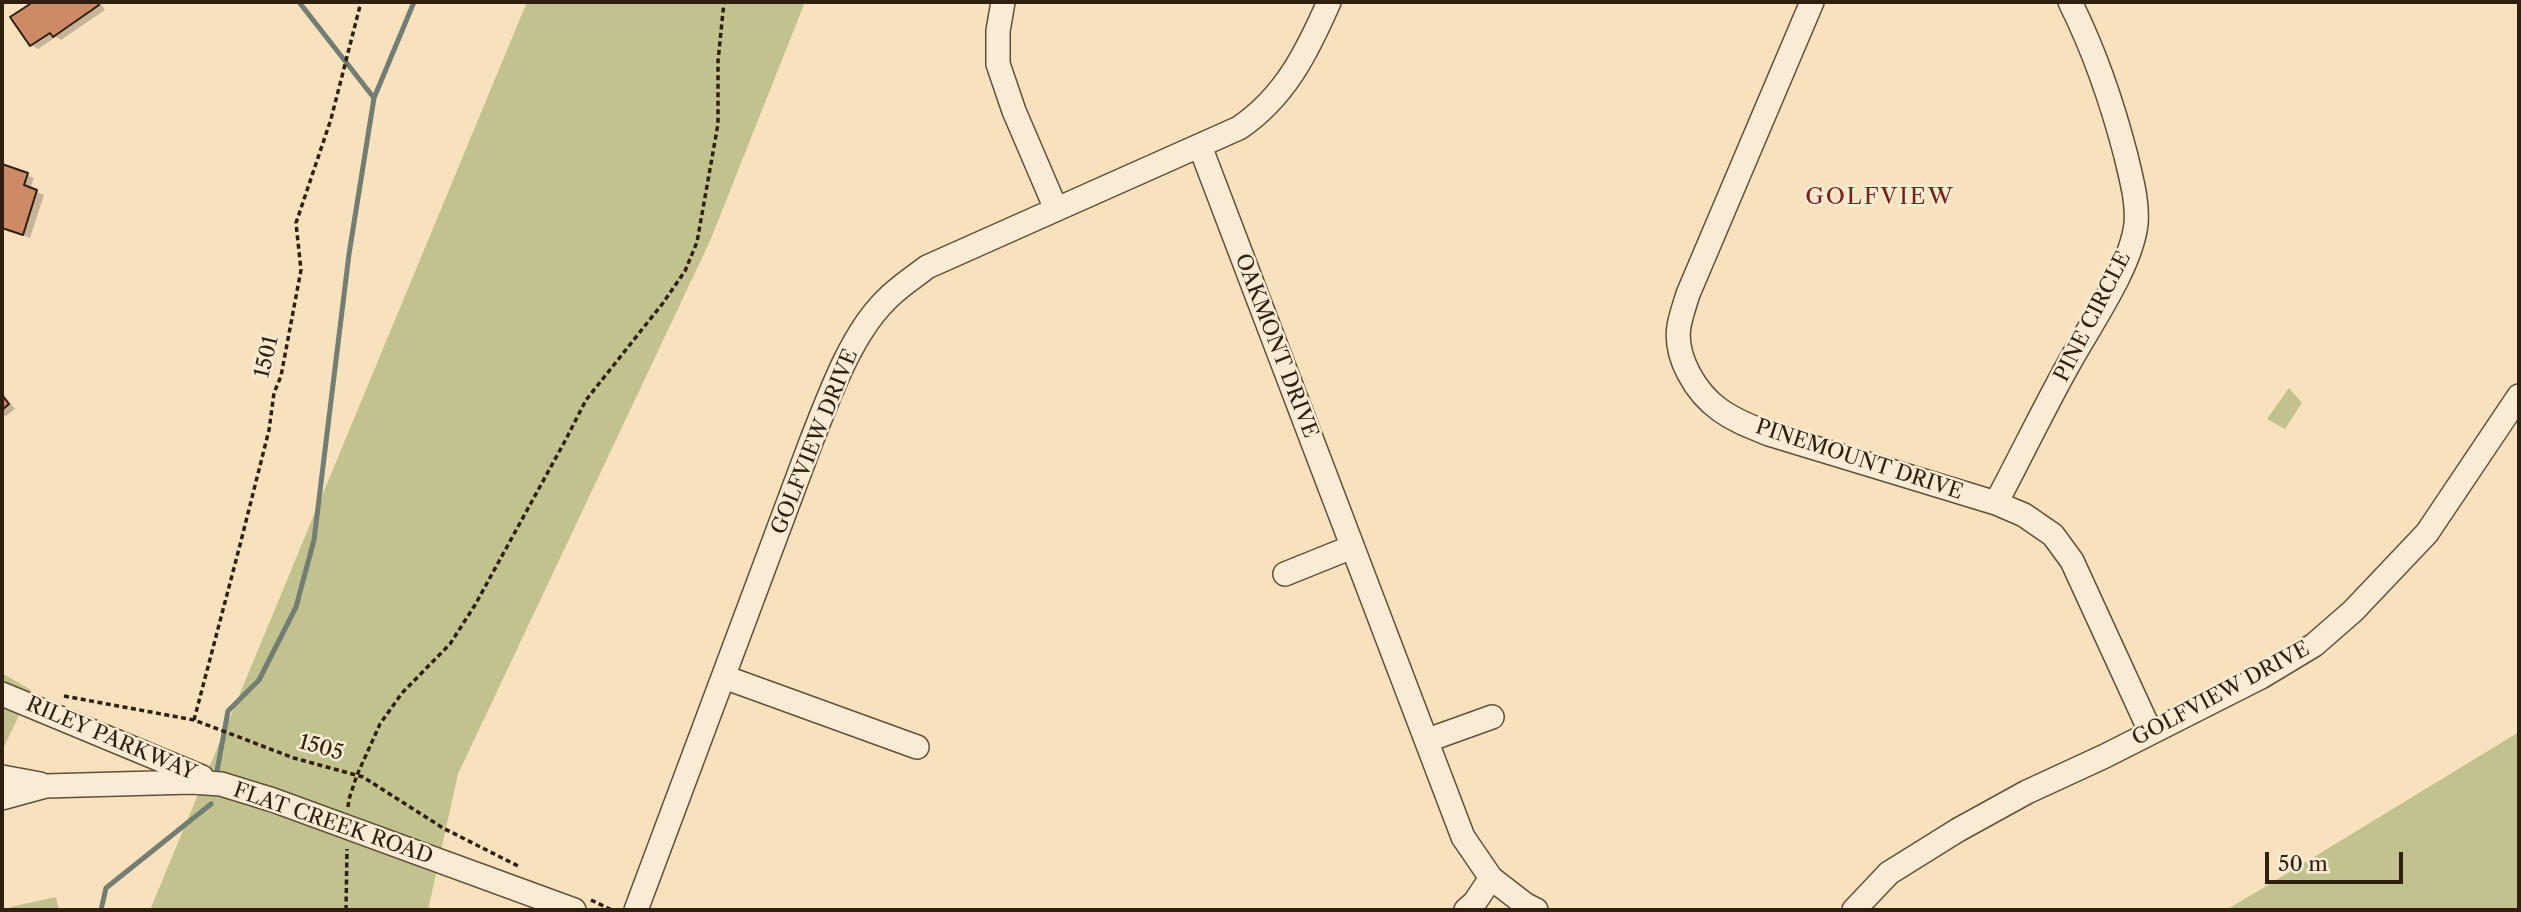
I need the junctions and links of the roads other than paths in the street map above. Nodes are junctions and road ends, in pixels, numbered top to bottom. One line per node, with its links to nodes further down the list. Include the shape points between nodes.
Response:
1 (1003, 2): 6 (street, via 998,64)
2 (1329, 2): 5 (street, GOLFVIEW DRIVE, via 1300,64 1273,100 1239,128)
3 (1812, 2): 8 (street, PINEMOUNT DRIVE, via 1688,294 1679,328 1681,357 1698,388 1719,410 1741,422)
4 (2070, 2): 8 (street, PINE CIRCLE, via 2114,110 2136,202 2136,226 2104,303)
5 (1200, 146): 6 (street, GOLFVIEW DRIVE); 9 (street, OAKMONT DRIVE)
6 (1056, 209): 11 (street, GOLFVIEW DRIVE, via 927,267 876,312 836,380)
7 (2519, 396): 14 (street, GOLFVIEW DRIVE, via 2427,533 2353,611 2315,645)
8 (1996, 503): 14 (street, PINEMOUNT DRIVE, via 2053,535 2072,561)
9 (1352, 547): 10 (street); 15 (street, OAKMONT DRIVE)
10 (1285, 574)
11 (724, 677): 16 (street); 23 (street, GOLFVIEW DRIVE)
12 (2, 694): 18 (street, RILEY PARKWAY)
13 (1492, 717): 15 (street)
14 (2151, 731): 26 (street, GOLFVIEW DRIVE, via 1958,830 1889,873)
15 (1428, 740): 21 (street, OAKMONT DRIVE, via 1463,837)
16 (917, 747)
17 (2, 777): 19 (street)
18 (221, 784): 19 (street, FLAT CREEK ROAD); 22 (street, FLAT CREEK ROAD)
19 (47, 786): 20 (street, FLAT CREEK ROAD)
20 (2, 798)
21 (1491, 878): 24 (street); 25 (street, OAKMONT DRIVE)
22 (580, 904)
23 (636, 910)
24 (1466, 910)
25 (1536, 910)
26 (1854, 910)

